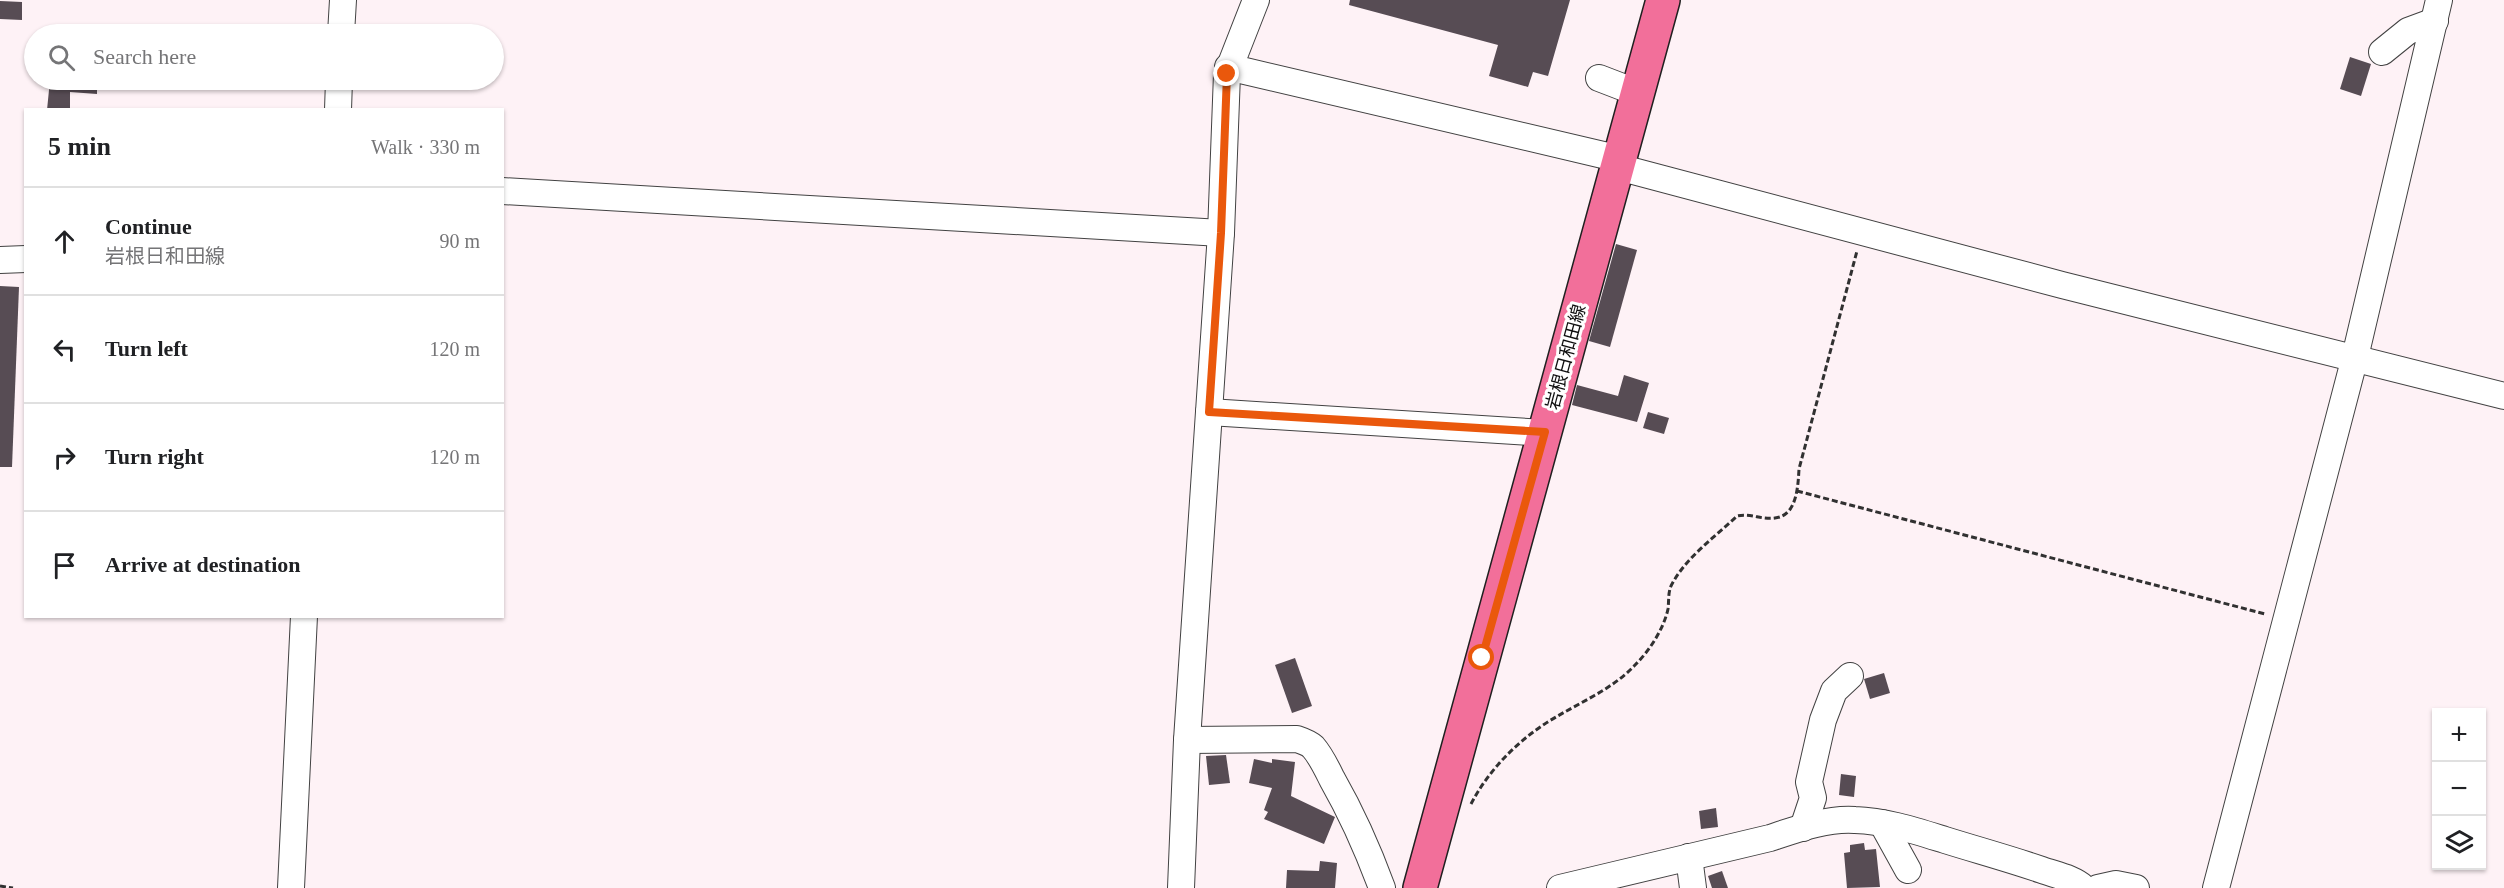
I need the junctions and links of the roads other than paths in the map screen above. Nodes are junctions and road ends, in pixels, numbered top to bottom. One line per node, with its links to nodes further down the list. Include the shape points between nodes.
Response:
1 (343, 0): 5 (street)
2 (1256, 0): 7 (street)
3 (1663, 0): 10 (main road, 岩根日和田線)
4 (2437, 11): 6 (street); 17 (street)
5 (342, 24)
6 (2382, 52)
7 (1228, 67): 12 (street); 14 (street)
8 (1599, 78): 10 (street)
9 (339, 90): 11 (street)
10 (1638, 93): 12 (main road, 岩根日和田線)
11 (338, 108)
12 (1619, 163): 17 (street, via 2062,285); 20 (main road, 岩根日和田線)
13 (504, 191): 14 (street)
14 (1221, 233): 19 (street)
15 (24, 259): 16 (street)
16 (0, 260)
17 (2355, 357): 18 (street); 37 (street)
18 (2504, 396)
19 (1209, 412): 20 (street); 23 (street)
20 (1545, 432): 31 (main road, 岩根日和田線)
21 (304, 618): 28 (street)
22 (1850, 676): 25 (street, via 1834,691 1823,720 1809,782 1813,798)
23 (1187, 740): 29 (street); 30 (street, via 1307,742 1343,797)
24 (1882, 823): 25 (street, via 1854,819); 27 (street); 34 (street, via 2022,863)
25 (1803, 828): 26 (street)
26 (1689, 857): 32 (street); 33 (street)
27 (1908, 870)
28 (291, 888)
29 (1180, 888)
30 (1382, 888)
31 (1420, 888)
32 (1560, 888)
33 (1693, 888)
34 (2084, 888)
35 (2098, 888): 36 (street, via 2116,884)
36 (2136, 888)
37 (2216, 888)

